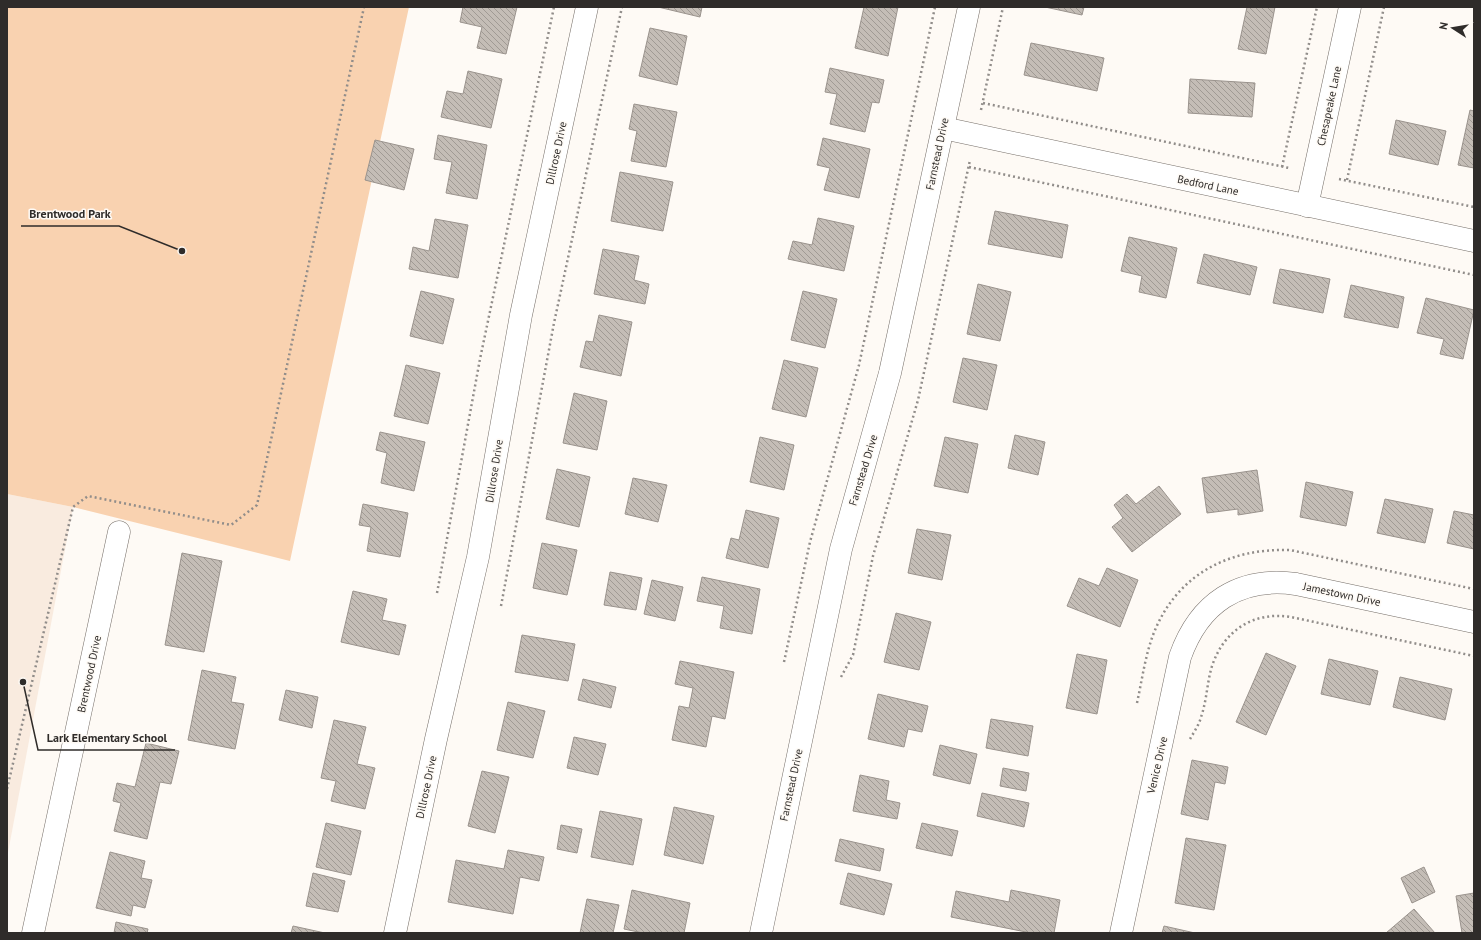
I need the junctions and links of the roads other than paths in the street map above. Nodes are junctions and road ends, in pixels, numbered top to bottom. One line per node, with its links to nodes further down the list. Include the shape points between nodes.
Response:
1 (587, 7): 11 (street, Dillrose Drive, via 521,315 478,556)
2 (969, 7): 4 (street, Farnstead Drive)
3 (1350, 7): 5 (street, Chesapeake Lane)
4 (943, 128): 5 (street, Bedford Lane); 12 (street, Farnstead Drive, via 886,392 841,548)
5 (1307, 206): 6 (street, Bedford Lane)
6 (1474, 241)
7 (119, 532): 10 (street, Brentwood Drive)
8 (1213, 605): 9 (street, Jamestown Drive, via 1227,594 1243,587 1279,582); 13 (street, Venice Drive, via 1194,627 1180,657)
9 (1474, 622)
10 (33, 933)
11 (395, 933)
12 (761, 933)
13 (1121, 933)

